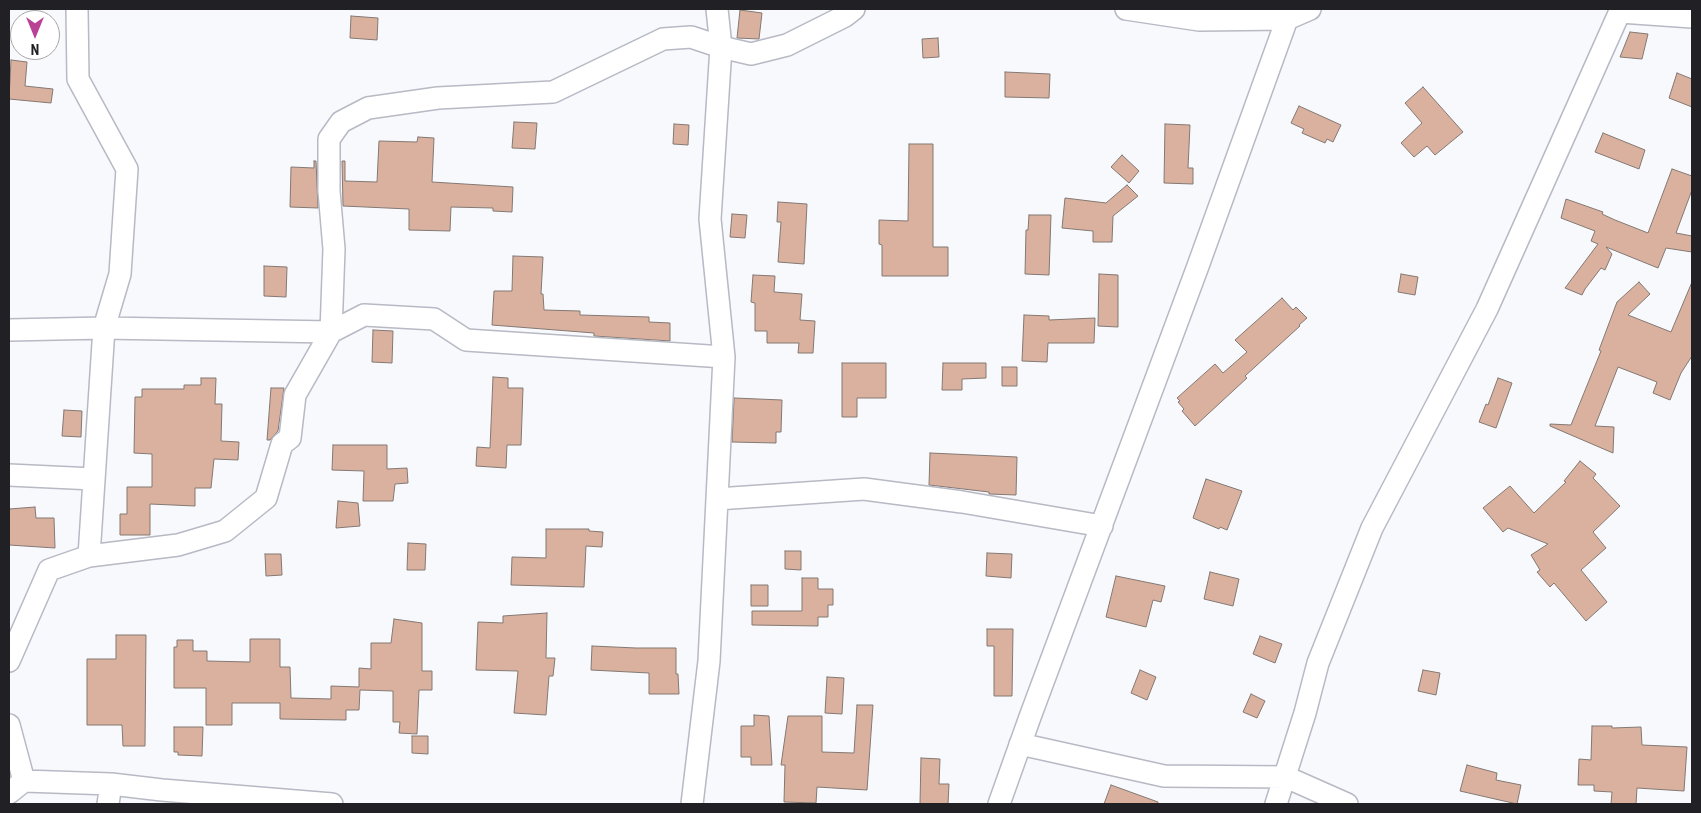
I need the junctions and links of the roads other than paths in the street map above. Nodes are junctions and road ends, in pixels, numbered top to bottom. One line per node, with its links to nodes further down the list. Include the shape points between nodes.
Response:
1 (77, 9): 10 (street, via 78,79 127,169 120,274)
2 (717, 9): 9 (street)
3 (854, 9): 9 (street, via 786,46 752,54)
4 (1126, 9): 8 (street, via 1199,20)
5 (1310, 9): 8 (street)
6 (1621, 10): 7 (street); 22 (street, via 1487,309 1372,528 1318,663)
7 (1692, 17)
8 (1287, 19): 17 (street)
9 (721, 47): 12 (street, via 691,37 663,39 553,92 456,97 368,108 341,122 330,139 334,249); 13 (street, via 710,219)
10 (104, 328): 11 (street); 12 (street); 15 (street)
11 (9, 330)
12 (331, 332): 13 (street, via 364,315 434,319 466,340); 18 (street, via 295,395 290,438 282,444 266,498 225,531 178,545)
13 (724, 357): 16 (street)
14 (9, 475): 15 (street)
15 (94, 479): 18 (street)
16 (717, 499): 17 (street, via 864,489); 26 (street, via 709,661)
17 (1102, 526): 21 (street)
18 (89, 556): 19 (street, via 50,570)
19 (9, 661)
20 (9, 725): 23 (street)
21 (1020, 744): 22 (street, via 1164,776); 27 (street)
22 (1286, 777): 28 (street); 29 (street)
23 (16, 787): 24 (street)
24 (109, 794): 25 (street, via 162,790)
25 (322, 804)
26 (692, 804)
27 (999, 804)
28 (1276, 804)
29 (1347, 804)

